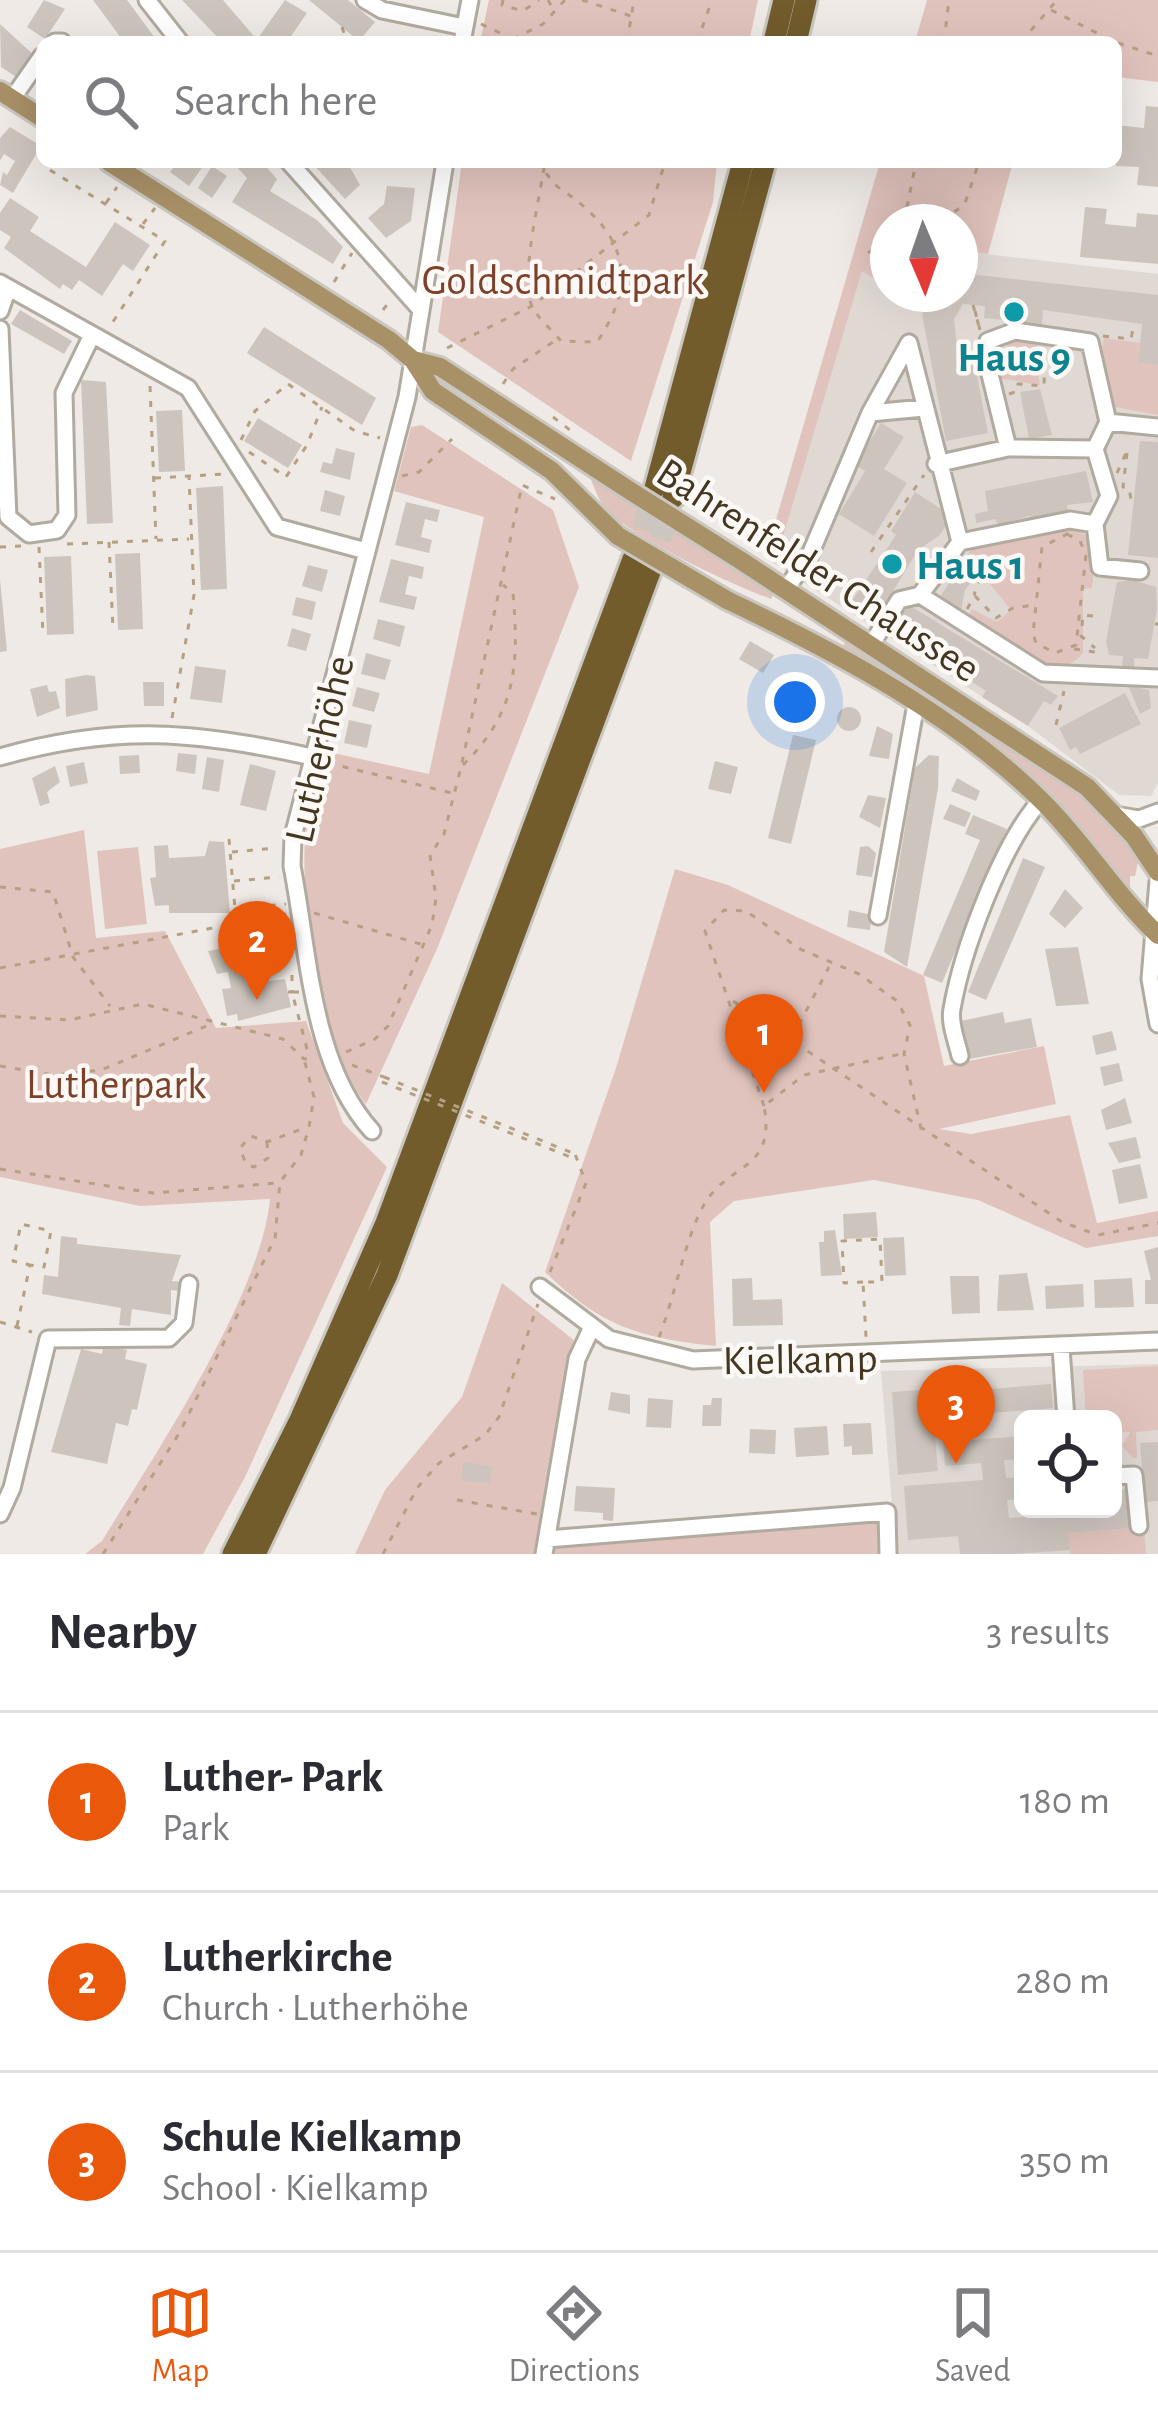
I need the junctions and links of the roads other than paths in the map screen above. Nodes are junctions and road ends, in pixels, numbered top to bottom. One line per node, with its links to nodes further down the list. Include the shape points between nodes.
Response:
1 (147, 0): 7 (street)
2 (365, 0): 6 (street)
3 (470, 0): 6 (street)
4 (784, 0): 8 (highway)
5 (806, 0): 9 (highway)
6 (468, 31)
7 (176, 36)
8 (775, 36)
9 (797, 36)
10 (36, 62): 11 (street)
11 (6, 95): 12 (main road)
12 (36, 114)
13 (119, 168): 23 (main road, Bahrenfelder Chaussee)
14 (294, 168): 19 (street)
15 (444, 168): 19 (street, Lutherhöhe)
16 (741, 168): 31 (highway)
17 (763, 168): 31 (highway)
18 (4, 286): 20 (street); 22 (street)
19 (421, 310): 23 (street, Lutherhöhe)
20 (0, 311)
21 (0, 329): 22 (street, via 8,517 29,534 57,530 67,515 64,393)
22 (97, 337): 34 (street, via 188,388 277,527)
23 (413, 360): 31 (main road, Bahrenfelder Chaussee, via 440,367); 34 (street, Lutherhöhe); 40 (main road, Bahrenfelder Chaussee, bridge, via 433,391 552,471 618,536)
24 (924, 408): 25 (street); 25 (street, via 909,343); 30 (street)
25 (870, 413): 36 (street, via 809,557)
26 (1108, 422): 27 (street); 28 (street, via 1090,342 986,334); 29 (street)
27 (1158, 427)
28 (1008, 448): 29 (street); 30 (street)
29 (1095, 448): 32 (street, via 1109,496)
30 (936, 464): 33 (street)
31 (653, 493): 36 (main road, Bahrenfelder Chaussee, bridge)
32 (1095, 524): 33 (street, via 1070,520); 35 (street, via 1100,567)
33 (960, 542): 37 (street)
34 (366, 551): 42 (street, Lutherhöhe)
35 (1140, 572)
36 (785, 590): 38 (main road, Bahrenfelder Chaussee)
37 (920, 596): 38 (street, via 899,600); 39 (street, via 1043,673)
38 (871, 645): 45 (main road, Bahrenfelder Chaussee, via 1035,750)
39 (1158, 678)
40 (916, 704): 43 (main road, Bahrenfelder Chaussee); 47 (street)
41 (0, 757): 42 (street, via 109,733 170,731)
42 (312, 757): 51 (street, Lutherhöhe, via 292,847 294,876 331,1056 342,1090)
43 (1041, 800): 48 (main road, Bahrenfelder Chaussee); 50 (street, via 1021,822 958,979 951,1013)
44 (1158, 812): 45 (street)
45 (1115, 815): 46 (main road, Bahrenfelder Chaussee)
46 (1158, 876): 48 (street)
47 (878, 916)
48 (1155, 932): 49 (street, via 1150,980)
49 (1158, 1024)
50 (960, 1056)
51 (372, 1131)
52 (189, 1284): 59 (street, via 184,1323 169,1338 48,1339)
53 (541, 1288): 54 (street, Kielkamp)
54 (591, 1329): 56 (street, Kielkamp, via 632,1349 692,1360); 61 (street, via 578,1359)
55 (1158, 1341): 56 (street, Kielkamp)
56 (1061, 1347): 57 (street)
57 (1065, 1410)
58 (1122, 1476): 60 (street, via 1134,1475)
59 (0, 1514)
60 (1139, 1526)
61 (546, 1546): 64 (street, via 887,1512)
62 (233, 1554): 63 (highway, via 394,1203 642,564 403,1237)
63 (256, 1554)
64 (888, 1554)

